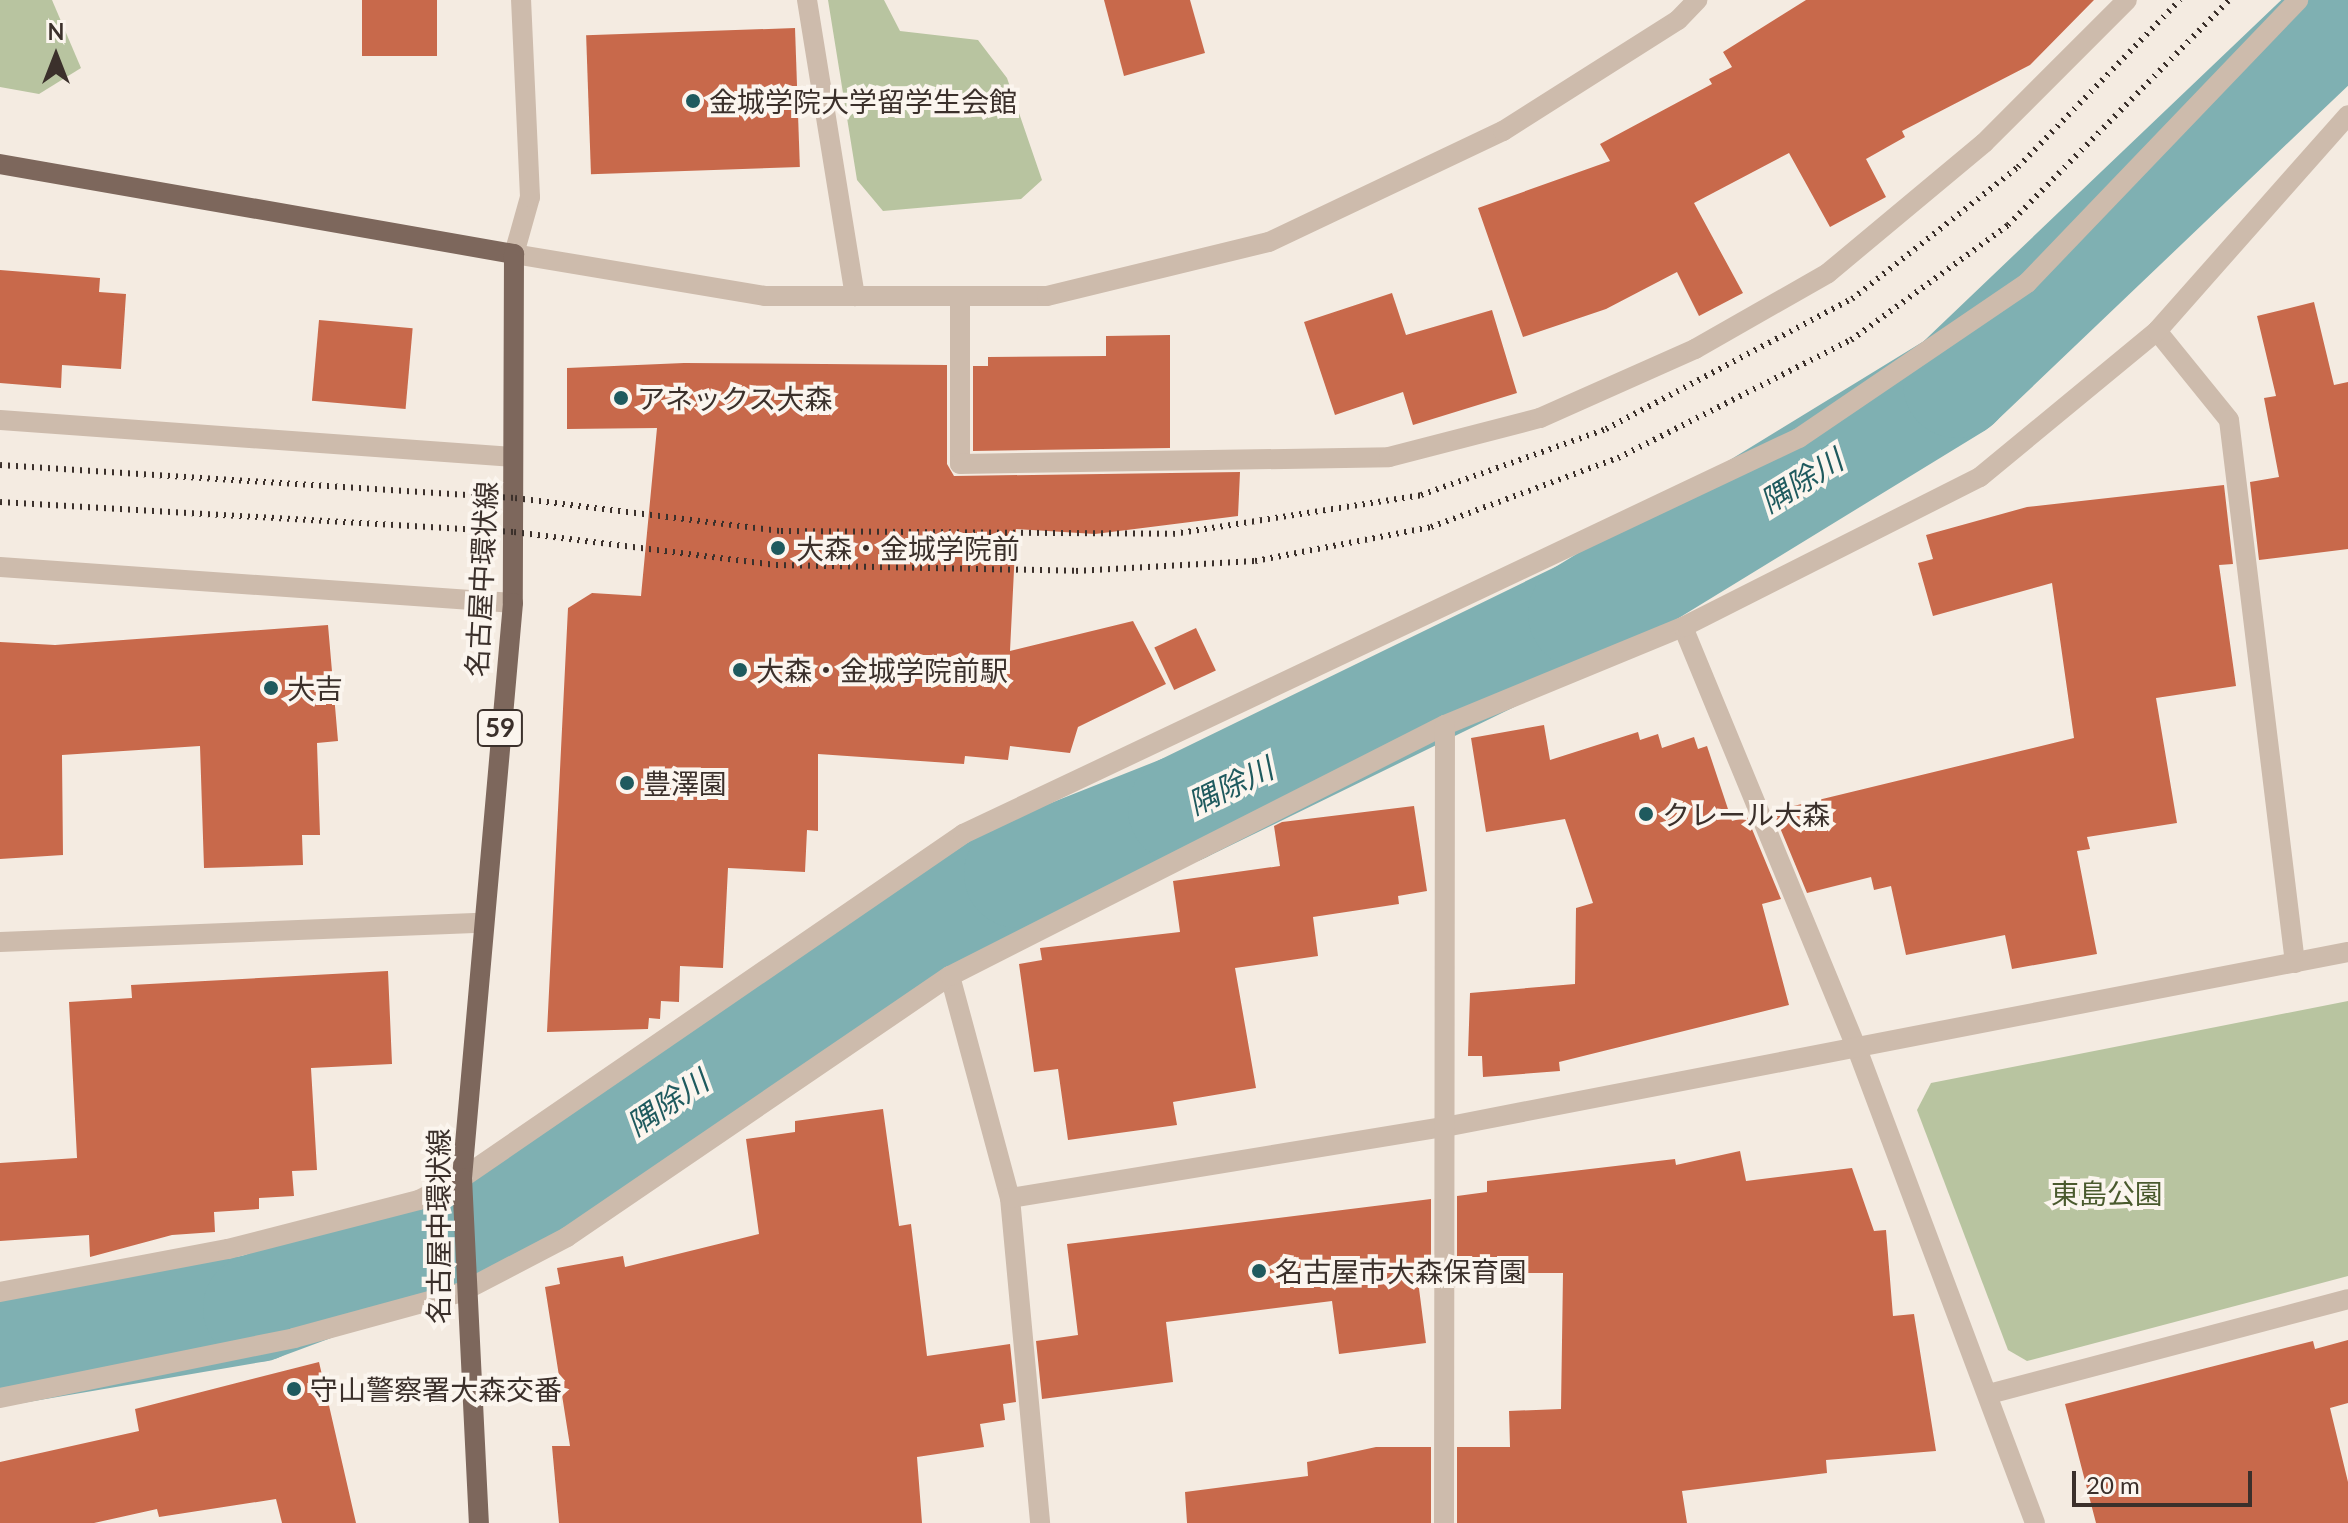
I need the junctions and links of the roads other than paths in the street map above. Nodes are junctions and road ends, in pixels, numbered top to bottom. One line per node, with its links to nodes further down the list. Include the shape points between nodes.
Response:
1 (521, 0): 8 (street, via 530,197)
2 (807, 0): 9 (street)
3 (1697, 0): 10 (street, via 1678,20 1503,131 1269,242 1047,296)
4 (2127, 0): 10 (street, via 1984,143 1828,273 1695,349 1540,418 1404,453 960,464)
5 (2298, 0): 25 (street, via 2027,283 1799,438 963,834)
6 (2348, 115): 11 (street)
7 (0, 164): 8 (main road)
8 (514, 254): 9 (street, via 765,296); 13 (main road, 名古屋中環状線 / 59)
9 (855, 296): 10 (street)
10 (960, 296)
11 (2157, 331): 16 (street, via 1980,477); 21 (street, via 2229,420)
12 (0, 420): 13 (street)
13 (513, 457): 15 (main road, 名古屋中環状線 / 59)
14 (0, 567): 15 (street)
15 (513, 603): 18 (main road, 名古屋中環状線 / 59)
16 (1683, 627): 17 (street); 23 (street)
17 (1445, 725): 22 (street); 24 (street)
18 (481, 923): 19 (street); 25 (main road, 名古屋中環状線 / 59)
19 (0, 942)
20 (2348, 952): 21 (street)
21 (2295, 963): 23 (street)
22 (950, 976): 26 (street); 28 (street, via 567,1237)
23 (1856, 1046): 24 (street); 30 (street)
24 (1445, 1127): 26 (street); 34 (street)
25 (462, 1178): 27 (street, via 419,1200 228,1249); 28 (main road, 名古屋中環状線 / 59)
26 (1010, 1198): 33 (street)
27 (0, 1292)
28 (462, 1292): 31 (street, via 294,1338); 32 (main road, 名古屋中環状線 / 59)
29 (2348, 1299): 30 (street)
30 (1989, 1394): 35 (street)
31 (0, 1398)
32 (479, 1523)
33 (1040, 1523)
34 (1444, 1523)
35 (2035, 1523)

